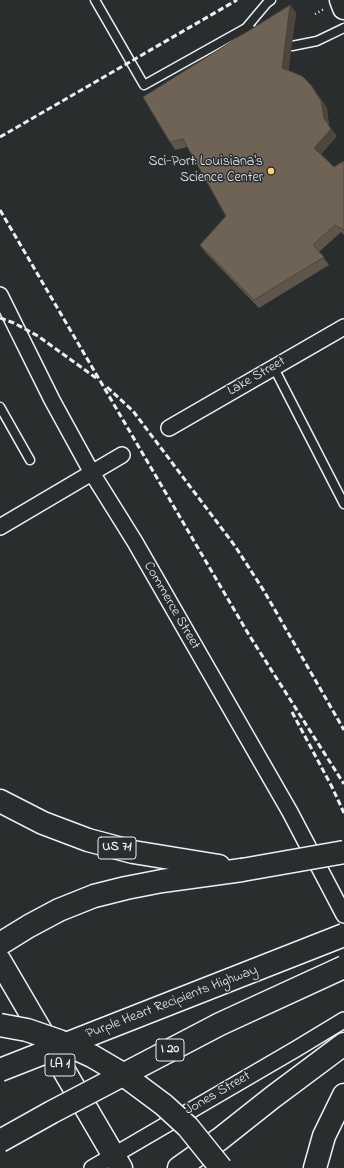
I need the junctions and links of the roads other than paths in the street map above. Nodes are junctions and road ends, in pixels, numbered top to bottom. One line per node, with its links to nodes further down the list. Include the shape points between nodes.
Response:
1 (95, 0): 5 (lane, via 144,85)
2 (271, 0): 5 (lane)
3 (341, 0): 4 (main road)
4 (344, 8)
5 (246, 28): 7 (lane)
6 (344, 28): 8 (lane, via 317,41)
7 (262, 34)
8 (292, 46)
9 (0, 295): 16 (street, Commerce Street, via 52,400)
10 (344, 327): 11 (street, Lake Street)
11 (274, 368): 13 (street, Lake Street); 17 (lane)
12 (0, 407): 15 (lane)
13 (169, 428)
14 (122, 455): 16 (street)
15 (30, 460)
16 (92, 473): 18 (street); 22 (street, Commerce Street, via 135,542 282,798)
17 (344, 504)
18 (0, 527)
19 (0, 801): 21 (main road, US 71, via 43,823 88,840 133,852)
20 (344, 852): 21 (main road, US 71, bridge)
21 (242, 870): 24 (main road, via 162,881 94,896 59,910)
22 (344, 915)
23 (344, 935): 29 (main road, Purple Heart Recipients Highway, bridge)
24 (0, 944)
25 (0, 961): 34 (main road, LA 1)
26 (344, 967): 33 (main road, I 20, bridge, via 220,1024)
27 (344, 1020): 34 (street, Jones Street)
28 (0, 1025): 29 (main road, bridge, via 27,1030)
29 (66, 1044): 31 (main road, Purple Heart Recipients Highway, bridge); 37 (main road, bridge, via 121,1073 164,1105 188,1128)
30 (344, 1044): 36 (main road)
31 (0, 1070)
32 (344, 1095): 38 (main road, via 324,1136)
33 (0, 1141)
34 (117, 1162): 35 (street, Jones Street)
35 (92, 1168)
36 (180, 1168)
37 (221, 1168)
38 (315, 1168)

